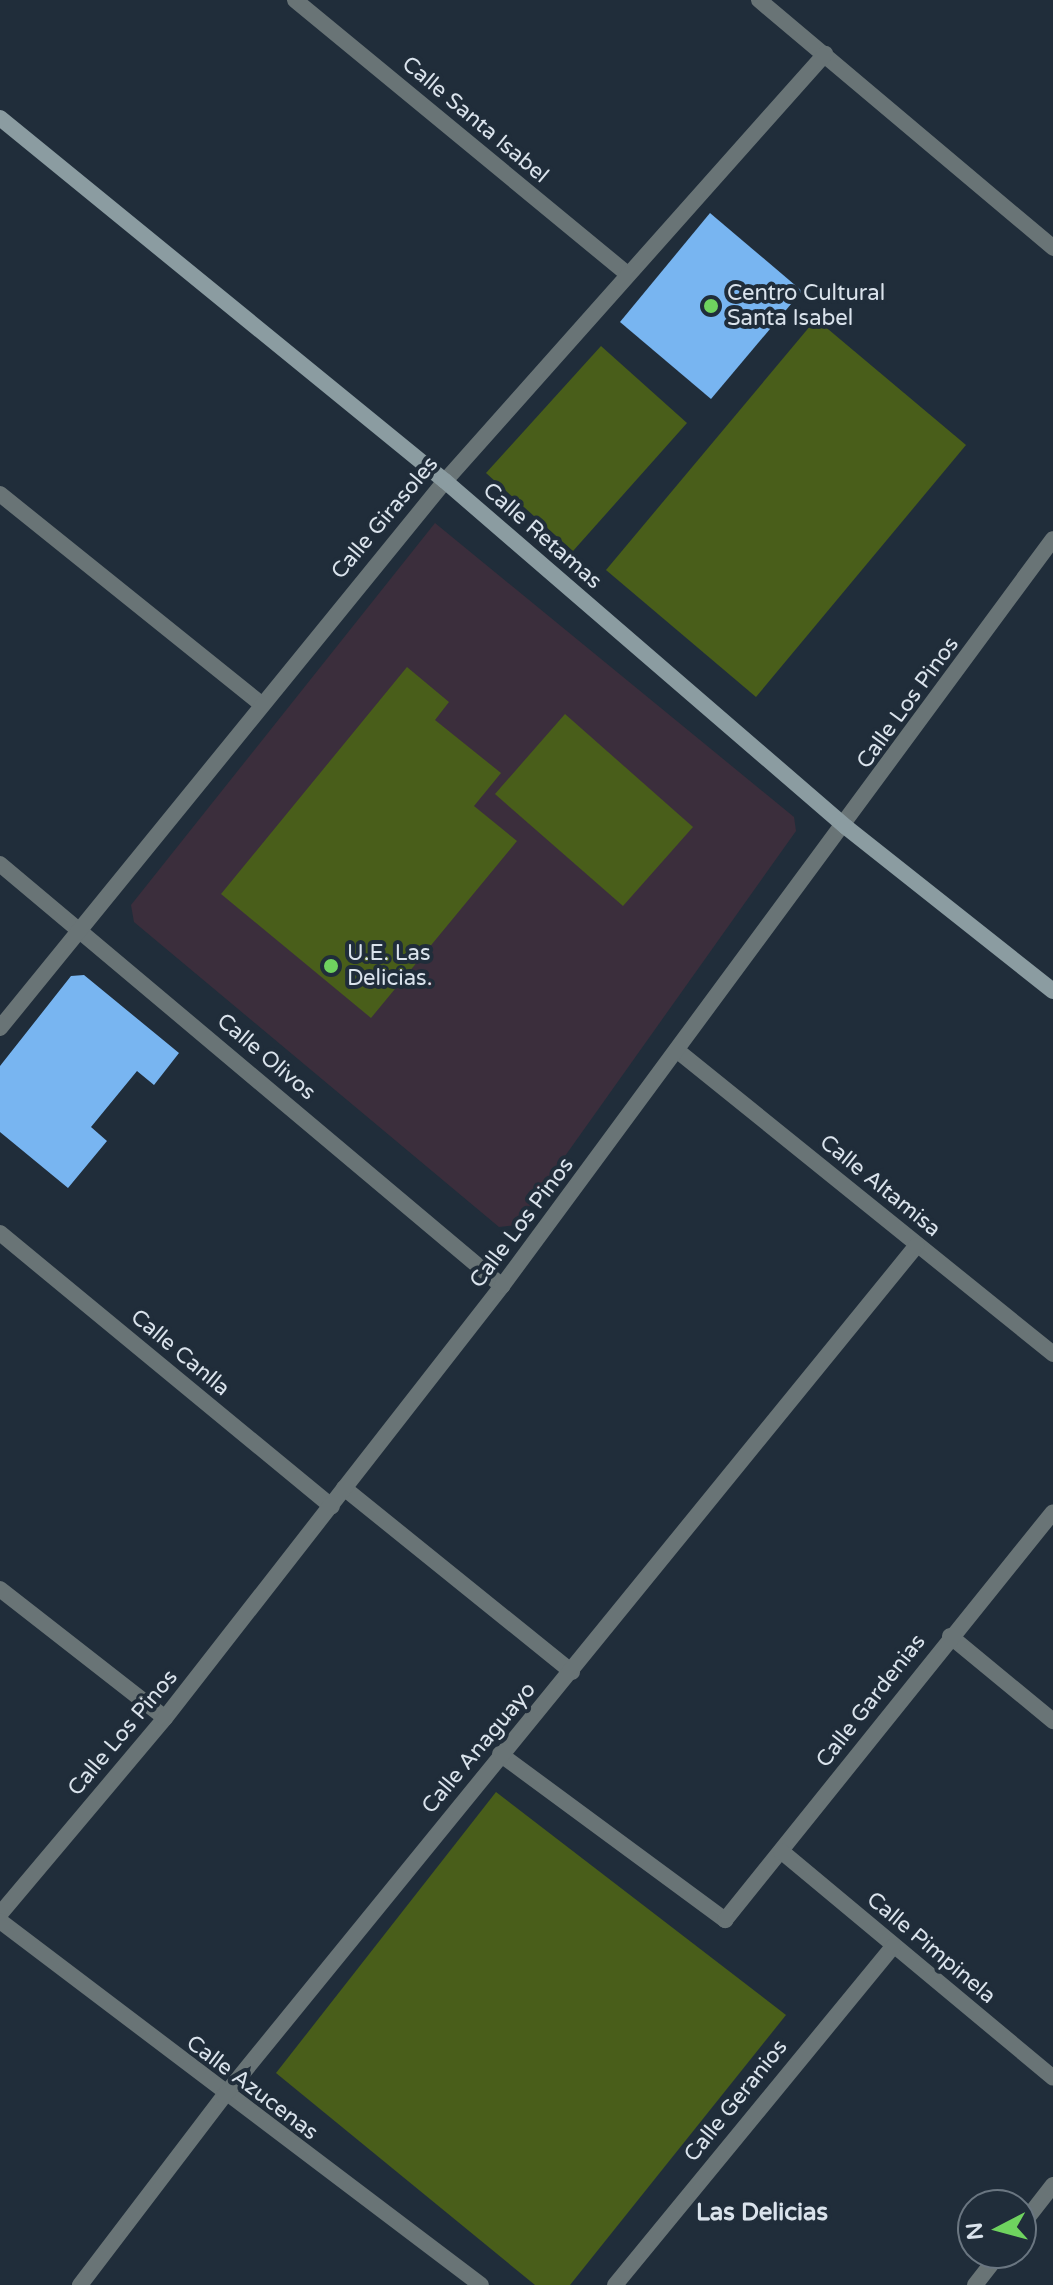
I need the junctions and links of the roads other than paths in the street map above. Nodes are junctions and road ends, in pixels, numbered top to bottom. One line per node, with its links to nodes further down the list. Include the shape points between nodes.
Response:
1 (295, 0): 6 (street, Calle Santa Isabel)
2 (759, 0): 3 (street)
3 (825, 54): 5 (street); 6 (street, Calle Girasoles)
4 (0, 118): 7 (street, Calle Retamas)
5 (1053, 248)
6 (626, 273): 7 (street, Calle Girasoles)
7 (445, 481): 10 (street, Calle Girasoles); 11 (street, Calle Retamas)
8 (0, 494): 10 (street)
9 (1053, 539): 11 (street, Calle Los Pinos)
10 (260, 703): 13 (street, Calle Girasoles)
11 (846, 827): 14 (street, Calle Retamas); 16 (street, Calle Los Pinos)
12 (0, 864): 13 (street, Calle Olivos)
13 (79, 928): 15 (street, Calle Girasoles); 19 (street, Calle Olivos)
14 (1053, 991)
15 (0, 1028)
16 (679, 1052): 18 (street, Calle Altamisa); 19 (street, Calle Los Pinos)
17 (0, 1233): 22 (street, Calle Canlla)
18 (917, 1245): 20 (street, Calle Altamisa); 26 (street, Calle Anaguayo)
19 (502, 1286): 21 (street, Calle Los Pinos)
20 (1053, 1354)
21 (344, 1488): 22 (street, Calle Los Pinos); 26 (street)
22 (332, 1507): 27 (street, Calle Los Pinos)
23 (1053, 1512): 25 (street, Calle Gardenias)
24 (0, 1589): 27 (street)
25 (950, 1636): 28 (street); 30 (street, Calle Gardenias)
26 (572, 1672): 29 (street, Calle Anaguayo)
27 (165, 1718): 31 (street, Calle Los Pinos)
28 (1053, 1721)
29 (500, 1754): 30 (street, Calle Gardenias, via 725,1920); 35 (street, Calle Anaguayo)
30 (781, 1851): 33 (street, Calle Pimpinela)
31 (0, 1914)
32 (0, 1921): 35 (street, Calle Azucenas)
33 (893, 1946): 34 (street, Calle Pimpinela); 41 (street, Calle Geranios)
34 (1053, 2078)
35 (224, 2096): 39 (street, Calle Anaguayo); 40 (street, Calle Azucenas)
36 (1053, 2185): 37 (street)
37 (1037, 2206)
38 (988, 2269): 42 (street)
39 (80, 2285)
40 (481, 2285)
41 (615, 2285)
42 (975, 2285)

